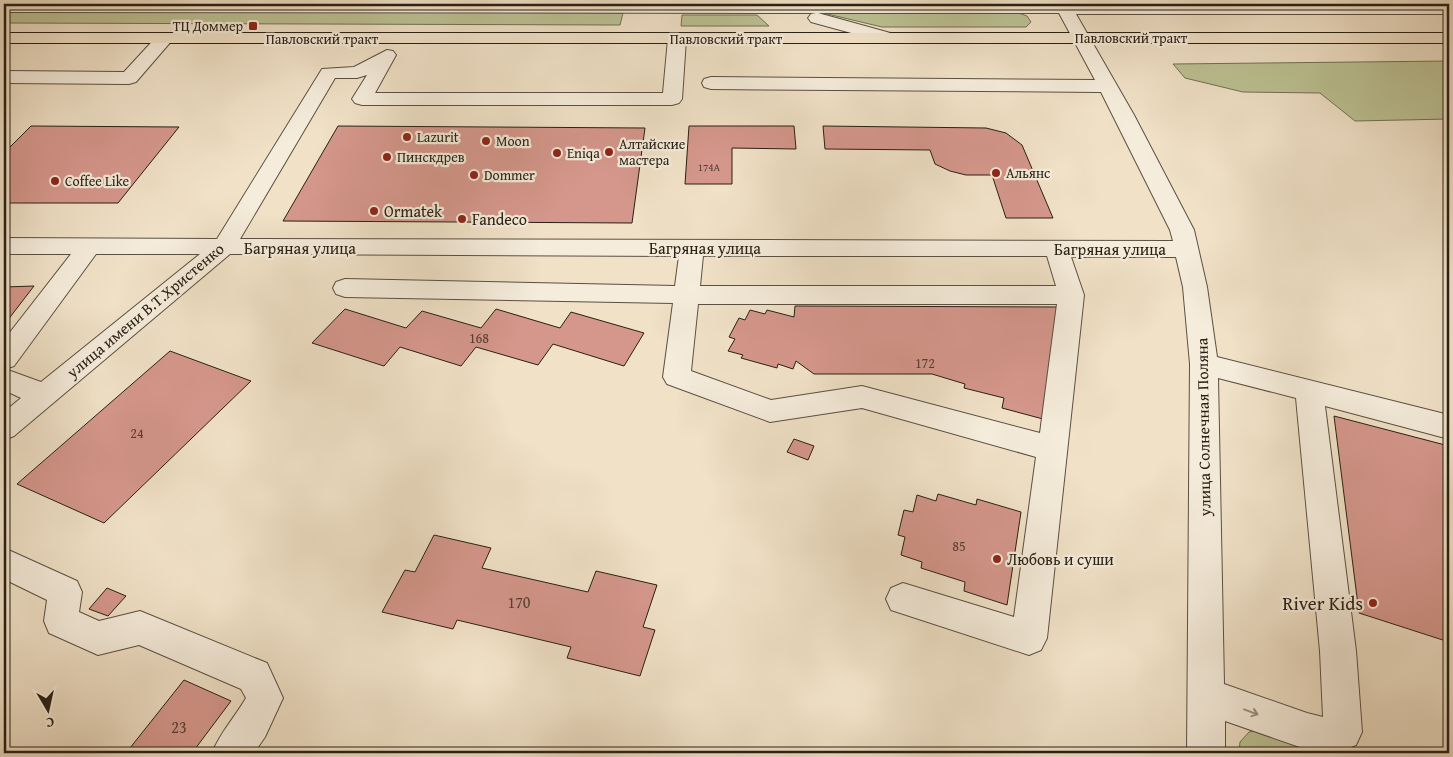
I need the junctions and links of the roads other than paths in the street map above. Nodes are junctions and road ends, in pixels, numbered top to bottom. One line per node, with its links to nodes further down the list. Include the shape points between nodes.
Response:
1 (55, 5): 2 (street); 8 (street)
2 (138, 5): 3 (street)
3 (365, 6): 4 (street)
4 (443, 6): 5 (street)
5 (622, 6): 6 (street)
6 (786, 6): 7 (street); 12 (street)
7 (1064, 6): 9 (street); 13 (street, улица Солнечная Поляна)
8 (4, 7)
9 (1449, 9)
10 (4, 38): 11 (main road, Павловский тракт)
11 (165, 38): 15 (main road, Павловский тракт); 18 (street, via 128,78)
12 (888, 38): 13 (main road, Павловский тракт); 16 (main road, Павловский тракт)
13 (1081, 38): 14 (main road, Павловский тракт); 20 (street, улица Солнечная Поляна)
14 (1449, 38)
15 (396, 39): 16 (main road, Павловский тракт); 17 (street)
16 (677, 39): 17 (street, via 672,99 362,99)
17 (385, 59): 23 (street, улица имени В.Т.Христенко, via 357,72 329,73)
18 (4, 77)
19 (711, 83): 20 (street)
20 (1108, 86): 26 (street, улица Солнечная Поляна, via 1164,191)
21 (4, 246): 22 (street, Багряная улица)
22 (89, 246): 23 (street, Багряная улица); 30 (street)
23 (223, 248): 24 (street, Багряная улица); 34 (street, улица имени В.Т.Христенко)
24 (692, 248): 25 (street, Багряная улица); 28 (street)
25 (1057, 249): 26 (street, Багряная улица); 29 (street)
26 (1187, 249): 31 (street, улица Солнечная Поляна)
27 (345, 288): 28 (street)
28 (688, 295): 29 (street); 37 (street, via 677,377 770,411 862,398)
29 (1071, 295): 37 (street)
30 (4, 359)
31 (1204, 364): 33 (street); 40 (street, улица Солнечная Поляна)
32 (4, 379): 34 (street)
33 (1310, 392): 35 (street); 40 (street, one-way to 33, via 1306,732 1330,737 1343,732)
34 (44, 395): 36 (street, улица имени В.Т.Христенко)
35 (1449, 427)
36 (4, 428)
37 (1053, 450): 39 (street, via 1029,638)
38 (4, 563): 41 (street, via 65,592 61,621 98,638 140,628 254,676 265,698 252,724)
39 (903, 599)
40 (1205, 696): 42 (street, улица Солнечная Поляна)
41 (231, 753)
42 (1206, 753)

